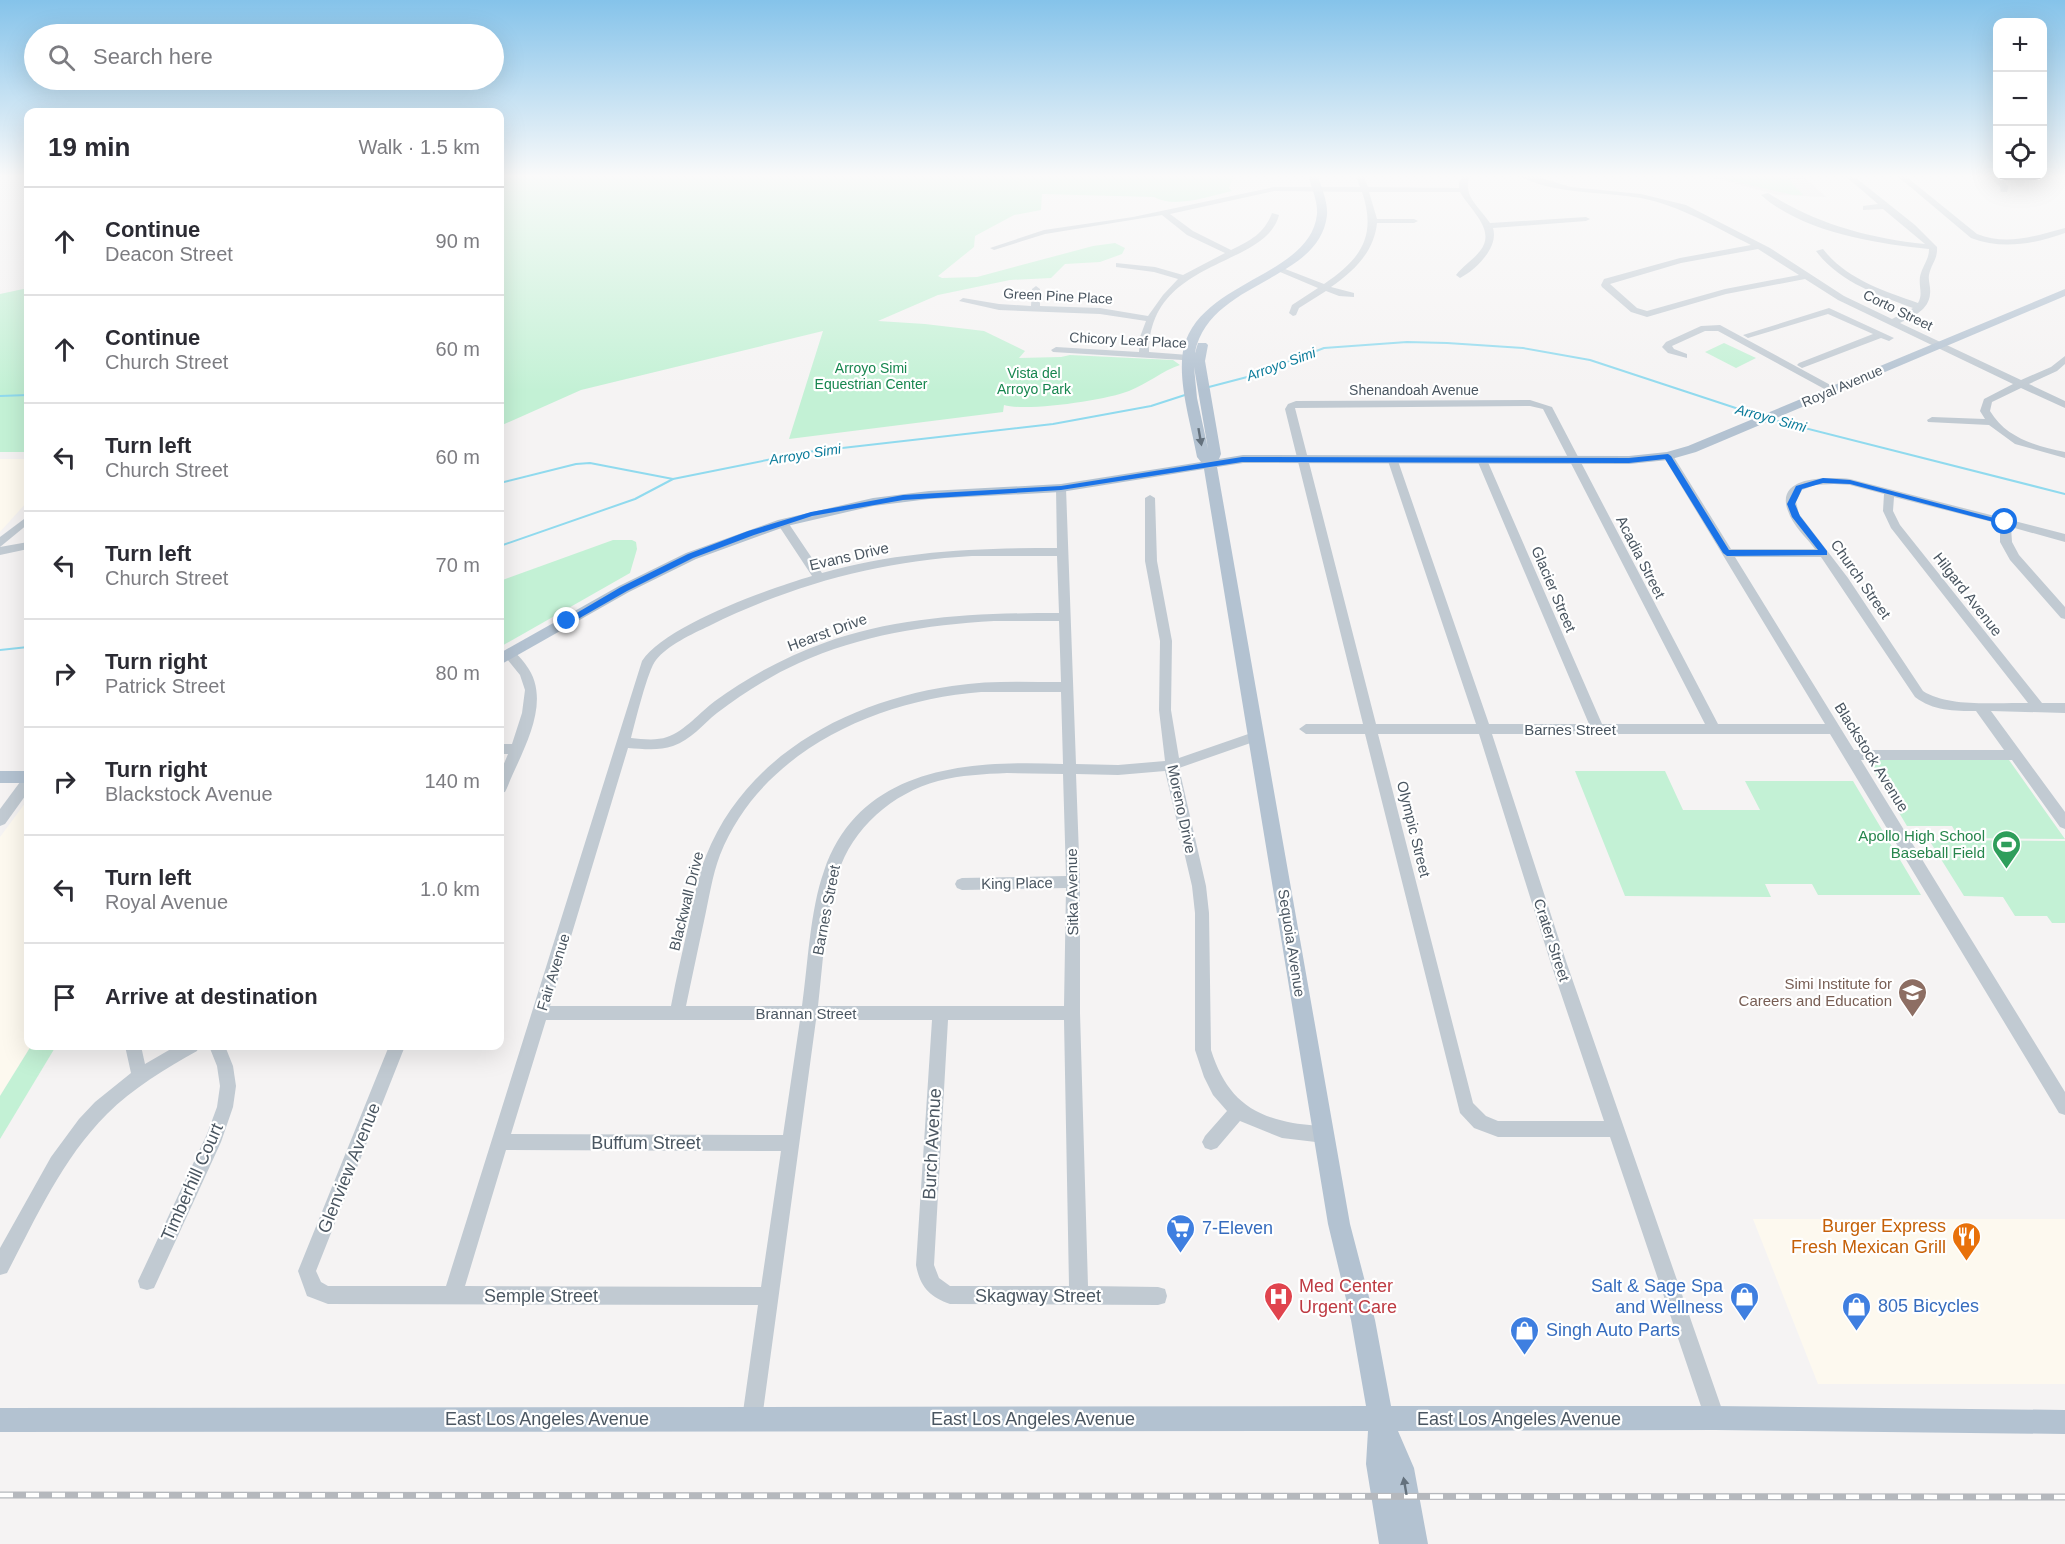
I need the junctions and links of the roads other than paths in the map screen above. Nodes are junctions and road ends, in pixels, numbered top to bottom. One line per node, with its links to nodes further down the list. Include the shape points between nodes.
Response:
1 (1000, 246): 10 (street)
2 (1217, 246): 12 (street)
3 (1244, 246): 12 (street)
4 (1307, 246): 14 (main road, Sequoia Avenue)
5 (1366, 246): 18 (street, via 1351,267)
6 (1487, 246): 15 (street)
7 (1760, 246): 16 (street, Corto Street); 16 (street, via 1680,261 1605,283 1634,310 1652,314 1725,292)
8 (1926, 246): 9 (street)
9 (1933, 247): 23 (street, via 1934,258 1924,275 1926,296)
10 (994, 248)
11 (1820, 251): 23 (street, via 1852,278)
12 (1231, 253): 17 (street)
13 (1119, 265): 17 (street)
14 (1282, 271): 18 (street); 38 (main road, Sequoia Avenue, via 1230,294 1209,311 1198,327)
15 (1460, 275)
16 (1805, 276): 25 (street, Corto Street)
17 (1184, 278): 27 (street)
18 (1323, 288): 21 (street); 26 (street, via 1295,307)
19 (1036, 289): 24 (street)
20 (2065, 292): 33 (main road, Royal Avenue)
21 (1351, 295)
22 (963, 301): 24 (street, Green Pine Place)
23 (1920, 307): 29 (street)
24 (1035, 309): 27 (street, Green Pine Place, via 1100,311)
25 (1871, 312): 28 (street); 29 (street, Corto Street)
26 (1293, 313)
27 (1151, 319): 35 (street)
28 (1850, 320): 30 (street, via 1829,311); 31 (street)
29 (1892, 322): 33 (street, Corto Street)
30 (1748, 335)
31 (1879, 335): 32 (street); 39 (street)
32 (1889, 338)
33 (1939, 345): 40 (street, Corto Street); 41 (main road, Royal Avenue)
34 (1056, 350): 35 (street, Chicory Leaf Place)
35 (1144, 354): 38 (street, Chicory Leaf Place)
36 (1683, 356): 41 (street, via 1667,347 1704,328 1720,328)
37 (2065, 359): 40 (street, via 2054,369)
38 (1194, 365): 53 (main road, Sequoia Avenue, via 1203,457)
39 (1802, 365)
40 (2019, 385): 43 (street, Corto Street); 46 (street, via 1987,401 1985,411)
41 (1833, 390): 48 (main road, Royal Avenue)
42 (1537, 404): 44 (street, Shenandoah Avenue); 51 (street, Acadia Street, via 1547,407)
43 (2065, 405)
44 (1291, 406): 49 (street, Olympic Street)
45 (1932, 420): 46 (street)
46 (1992, 422): 47 (street, via 2024,443)
47 (2065, 455)
48 (1668, 456): 51 (main road, Royal Avenue); 65 (street, Blackstock Avenue)
49 (1303, 460): 52 (main road, Royal Avenue); 53 (main road, Royal Avenue, via 1242,459); 78 (street, Olympic Street)
50 (1482, 460): 51 (main road, Royal Avenue); 52 (main road, Royal Avenue); 79 (street, Glacier Street)
51 (1574, 460): 80 (street, Acadia Street)
52 (1393, 461): 76 (street, Crater Street)
53 (1210, 464): 54 (main road, Royal Avenue); 82 (main road, Sequoia Avenue)
54 (1061, 488): 59 (main road, Royal Avenue, via 903,497 842,507); 64 (street, Sitka Avenue)
55 (1889, 492): 58 (street); 66 (street, Church Street, via 1833,480 1799,488 1792,498 1792,509); 74 (street, Hilgard Avenue, via 1888,511 1895,526)
56 (1150, 498): 88 (street, Moreno Drive, via 1151,561 1166,641 1165,710)
57 (24, 522): 61 (street)
58 (2005, 522): 60 (street); 68 (street, via 2006,542 2014,557)
59 (783, 523): 67 (street); 71 (main road, Royal Avenue, via 719,544 661,570)
60 (2065, 538)
61 (0, 543)
62 (24, 547): 63 (street)
63 (0, 551)
64 (1063, 552): 67 (street, Evans Drive, via 931,555); 69 (street, Sitka Avenue)
65 (1727, 553): 66 (street); 81 (street, Blackstock Avenue)
66 (1824, 553): 73 (street, Church Street, via 1919,693 1929,701 1948,706)
67 (819, 577): 70 (street, Evans Drive, via 753,601)
68 (2065, 615)
69 (1065, 617): 72 (street, Sitka Avenue); 83 (street, Hearst Drive, via 953,618 867,634 772,671 674,740)
70 (658, 651): 83 (street, Fair Avenue, via 648,661)
71 (504, 657): 85 (street, via 518,662 532,691 528,716)
72 (1066, 687): 89 (street, Sitka Avenue); 99 (street, Blackwall Drive, via 975,688 913,697 835,726 785,759 746,798 717,845 707,871)
73 (1982, 708): 74 (street); 86 (street)
74 (2039, 708): 75 (street)
75 (2065, 708)
76 (1483, 728): 78 (street, Barnes Street); 79 (street, Barnes Street); 110 (street, Crater Street)
77 (1306, 729): 78 (street, Barnes Street)
78 (1372, 729): 110 (street, Olympic Street, via 1467,1107 1480,1122 1497,1129)
79 (1598, 729): 80 (street, Barnes Street)
80 (1714, 729): 81 (street, Barnes Street)
81 (1835, 729): 87 (street, Blackstock Avenue)
82 (1257, 736): 88 (street, Barnes Street); 111 (main road, Sequoia Avenue)
83 (624, 743): 98 (street, Fair Avenue)
84 (504, 749): 85 (street)
85 (515, 749): 91 (street)
86 (2016, 755): 87 (street); 94 (street)
87 (1851, 756): 108 (street, Blackstock Avenue)
88 (1172, 765): 89 (street, Barnes Street, via 1131,770); 109 (street, Moreno Drive, via 1202,913 1203,1050 1213,1081)
89 (1069, 770): 96 (street, Sitka Avenue); 100 (street, Barnes Street, via 989,768 942,774 899,791 862,819 848,836 829,875)
90 (0, 777): 92 (main road)
91 (504, 778)
92 (24, 780)
93 (24, 786): 95 (street)
94 (2064, 819)
95 (0, 820)
96 (1073, 882): 97 (street, King Place); 102 (street, Sitka Avenue)
97 (962, 884)
98 (540, 1013): 99 (street, Brannan Street); 112 (street, Fair Avenue)
99 (677, 1013): 100 (street, Brannan Street)
100 (809, 1013): 101 (street, Brannan Street); 114 (street, Barnes Street)
101 (940, 1013): 102 (street, Brannan Street); 116 (street, Burch Avenue)
102 (1072, 1013): 121 (street, Sitka Avenue)
103 (134, 1050): 107 (street)
104 (184, 1050): 107 (street)
105 (219, 1050): 117 (street, Timberhill Court, via 228,1086 225,1107)
106 (395, 1050): 118 (street, Glenview Avenue, via 307,1271)
107 (140, 1076): 115 (street, via 100,1108 78,1133)
108 (2065, 1107)
109 (1238, 1111): 111 (street, Moreno Drive, via 1275,1129); 113 (street)
110 (1616, 1129): 123 (street, Crater Street)
111 (1324, 1135): 126 (main road, Sequoia Avenue)
112 (501, 1142): 114 (street, Buffum Street); 119 (street, Fair Avenue)
113 (1211, 1142)
114 (791, 1143): 120 (street, Barnes Street)
115 (0, 1266)
116 (926, 1274): 121 (street, Skagway Street, via 940,1292 950,1295)
117 (147, 1281)
118 (314, 1289): 119 (street, Semple Street, via 328,1295)
119 (453, 1295): 120 (street, Semple Street)
120 (769, 1296): 124 (street, Barnes Street)
121 (1079, 1296): 122 (street, Skagway Street)
122 (1158, 1296)
123 (1715, 1418): 126 (main road, East Los Angeles Avenue); 127 (main road, East Los Angeles Avenue)
124 (752, 1419): 125 (main road, East Los Angeles Avenue); 126 (main road, East Los Angeles Avenue)
125 (0, 1420)
126 (1381, 1420): 128 (main road, Sequoia Avenue, via 1378,1464); 129 (main road, Sequoia Avenue, one-way to 126, via 1402,1468)
127 (2065, 1422)
128 (1392, 1544)
129 (1415, 1544)

